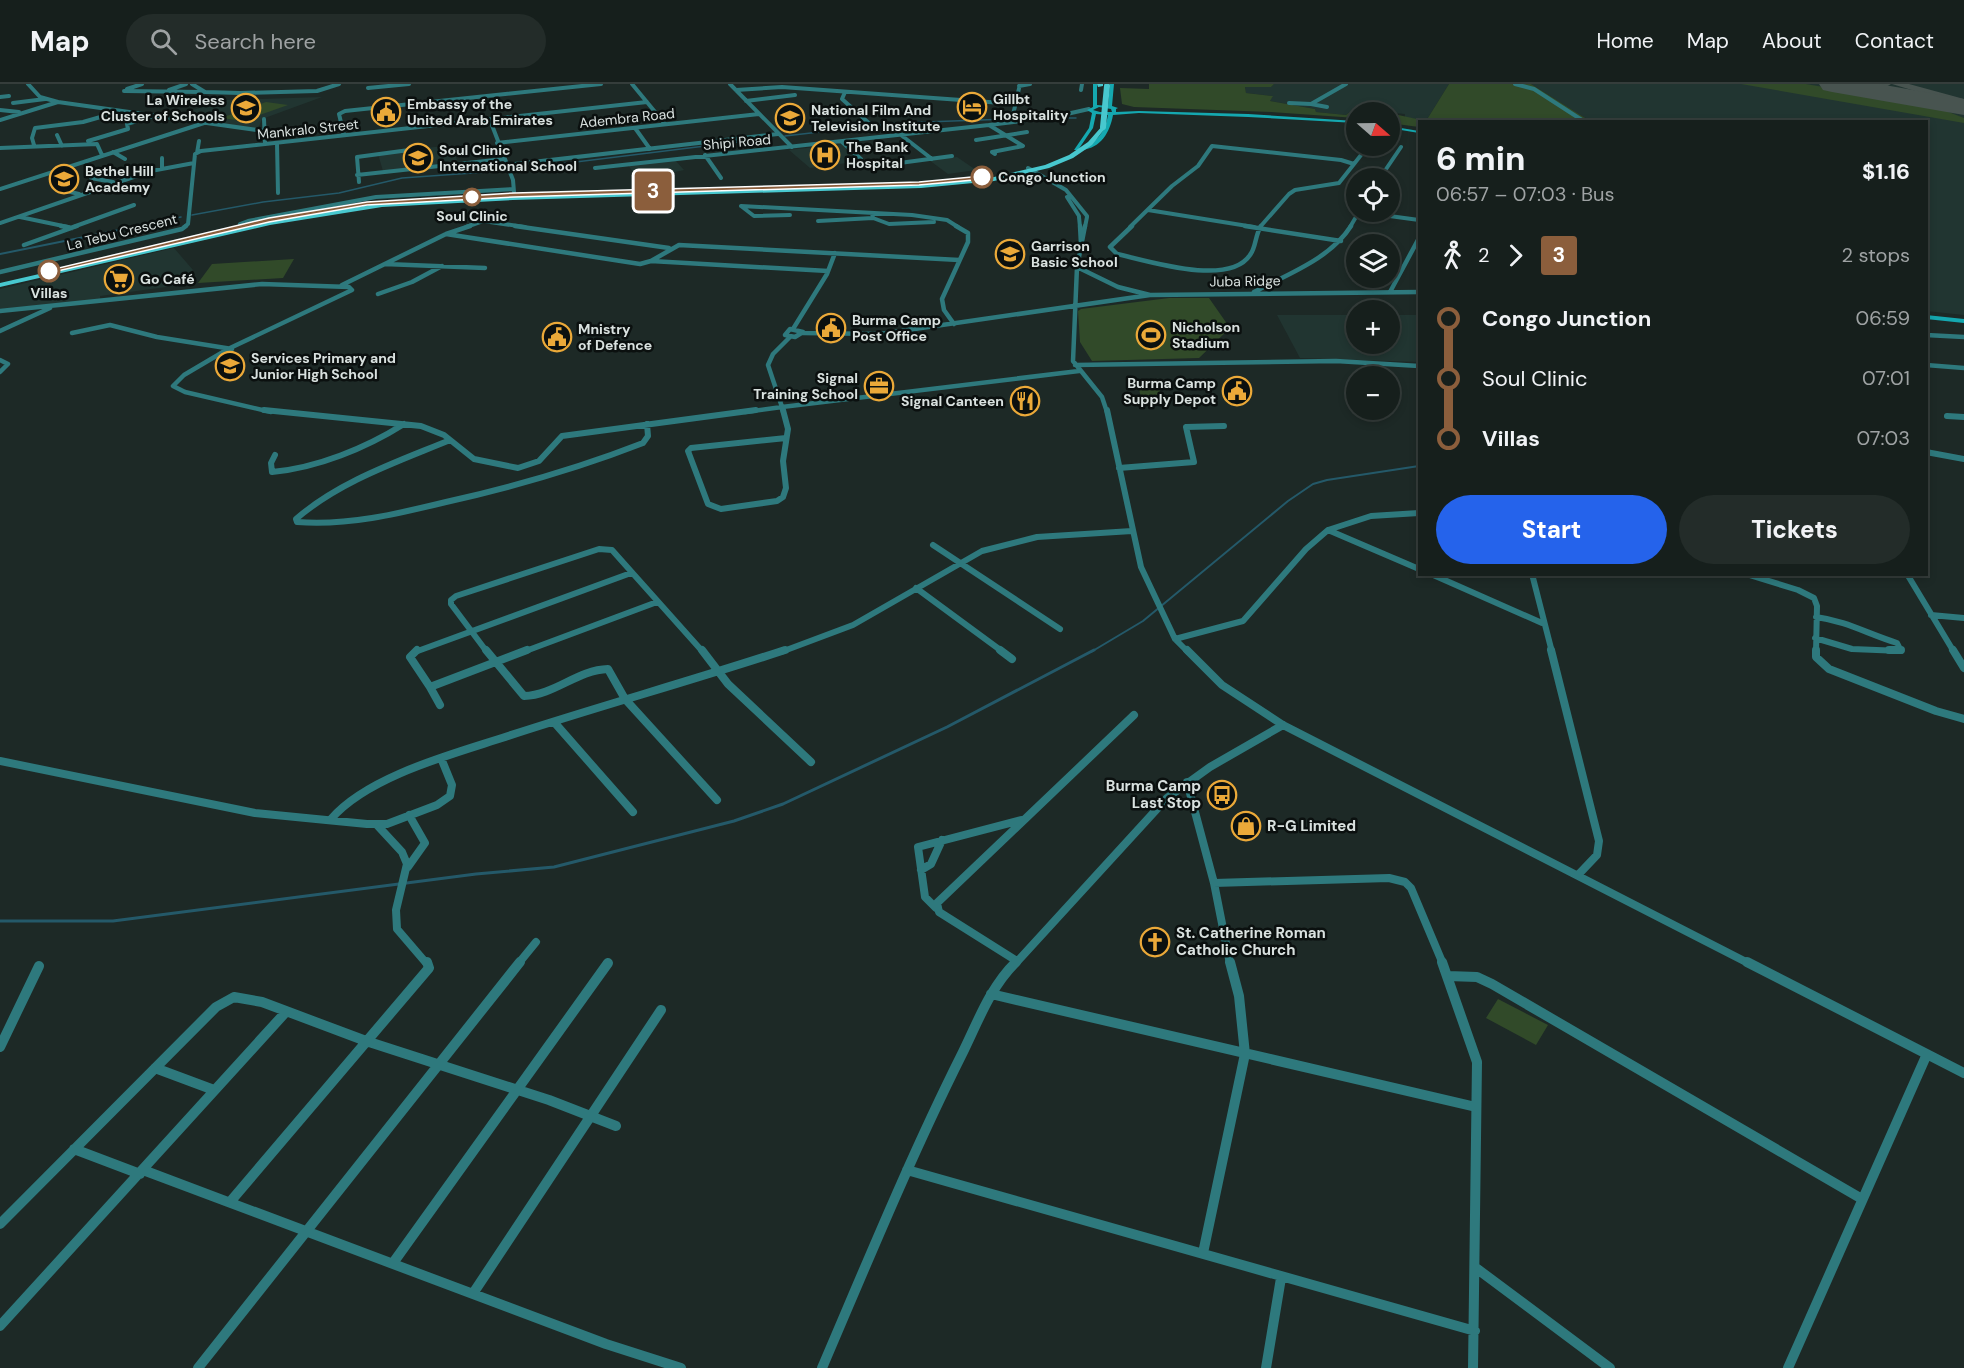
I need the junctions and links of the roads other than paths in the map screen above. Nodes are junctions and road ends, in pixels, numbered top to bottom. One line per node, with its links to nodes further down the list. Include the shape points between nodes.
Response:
1 (27, 84): 28 (street)
2 (142, 84): 21 (street, via 124,91)
3 (186, 84): 17 (street)
4 (339, 84): 22 (street, via 320,90)
5 (409, 84): 18 (street)
6 (497, 84): 24 (street)
7 (601, 84): 24 (street)
8 (632, 84): 31 (street)
9 (730, 84): 19 (street)
10 (1030, 84): 15 (street)
11 (1082, 84): 20 (street)
12 (1346, 84): 35 (street)
13 (1515, 84): 48 (street, via 1534,89)
14 (193, 85): 17 (street); 22 (street)
15 (1020, 85): 32 (street)
16 (1105, 85): 37 (main road); 40 (main road); 41 (main road, via 1115,89 1117,102 1122,105); 55 (main road, bridge)
17 (180, 86): 21 (street)
18 (368, 88)
19 (736, 90): 23 (street, via 772,87); 29 (street)
20 (1082, 90)
21 (162, 92): 22 (street)
22 (204, 92)
23 (845, 92): 32 (street, via 998,105); 53 (street, via 842,99)
24 (502, 94): 63 (street, via 345,111 339,114)
25 (795, 95): 29 (street)
26 (0, 96): 27 (street)
27 (9, 96)
28 (47, 99): 30 (street); 34 (street)
29 (746, 100): 43 (street)
30 (58, 102): 39 (street); 42 (street)
31 (647, 102): 47 (street, Mankralo Street); 52 (street)
32 (1017, 102): 37 (street, via 1014,116 1028,119)
33 (1289, 103): 35 (street)
34 (13, 104)
35 (1311, 104): 36 (street)
36 (1327, 107)
37 (1094, 109): 40 (main road); 54 (street, Shipi Road, via 1054,119); 55 (main road); 80 (main road, via 1091,128)
38 (0, 110): 42 (street)
39 (123, 110): 44 (street); 73 (street, via 82,122 35,128)
40 (1112, 110): 41 (main road); 49 (main road); 81 (main road, via 1108,131 1097,144)
41 (1182, 111): 50 (main road)
42 (24, 112): 46 (street)
43 (759, 114): 52 (street, Adembra Road); 61 (street)
44 (156, 116): 51 (street); 70 (street)
45 (264, 119): 59 (street)
46 (0, 120)
47 (490, 120): 63 (street, Mankralo Street); 71 (street)
48 (1582, 120)
49 (1346, 121)
50 (1346, 121)
51 (204, 123): 59 (street); 82 (street)
52 (664, 124): 57 (street, Adembra Road)
53 (870, 124)
54 (989, 124): 64 (street, Shipi Road); 65 (street)
55 (1100, 127): 80 (main road); 81 (main road)
56 (1400, 127): 58 (main road)
57 (635, 128): 71 (street, Adembra Road); 79 (street)
58 (1418, 130)
59 (264, 131): 72 (street)
60 (1027, 132): 65 (street)
61 (778, 134): 75 (street); 79 (street)
62 (57, 135): 74 (street)
63 (344, 135): 68 (street, Mankralo Street)
64 (900, 135): 69 (street, Shipi Road); 93 (street)
65 (1006, 135): 66 (street); 84 (street, via 1023,146 992,152)
66 (976, 140)
67 (200, 141): 83 (street)
68 (277, 142): 72 (street, Mankralo Street); 111 (street)
69 (842, 142): 75 (street, Shipi Road); 92 (street)
70 (84, 143): 74 (street); 85 (street, via 98,144)
71 (497, 143): 91 (street)
72 (265, 144): 83 (street, Mankralo Street)
73 (34, 145): 74 (street); 77 (street)
74 (62, 146)
75 (792, 147): 86 (street, Shipi Road)
76 (1401, 147): 100 (street)
77 (0, 148)
78 (424, 148): 104 (street, via 357,157)
79 (650, 149): 96 (street)
80 (1076, 149): 101 (main road)
81 (1084, 149): 102 (main road)
82 (113, 152): 85 (street); 90 (street)
83 (197, 153): 94 (street)
84 (995, 154)
85 (102, 155): 109 (street)
86 (705, 155): 99 (street, Shipi Road); 106 (street)
87 (952, 156): 93 (street)
88 (1360, 156): 95 (street)
89 (162, 158): 98 (street)
90 (125, 159)
91 (504, 159): 96 (street); 104 (street)
92 (861, 159)
93 (932, 159): 97 (street)
94 (194, 163): 98 (street); 144 (street, La Tebu Crescent, via 188,224 182,230)
95 (1354, 164): 116 (street, via 1213,146 1198,166); 128 (street, via 1339,183 1289,194)
96 (507, 165): 112 (street)
97 (877, 166)
98 (162, 168): 108 (street)
99 (595, 168)
100 (1387, 168)
101 (1027, 169): 102 (main road); 103 (main road); 112 (main road, via 919,183)
102 (1039, 173): 103 (main road); 133 (street, via 1065,196 1079,217); 133 (street, via 1066,190 1087,217)
103 (1010, 175): 112 (main road, via 921,186)
104 (357, 176): 107 (street)
105 (91, 178): 108 (street)
106 (721, 178)
107 (359, 182)
108 (115, 183): 113 (street)
109 (0, 189)
110 (58, 189): 113 (street)
111 (279, 193)
112 (514, 194): 127 (main road, via 367,203); 127 (street, via 402,195 314,207); 145 (main road, via 308,215)
113 (81, 195): 119 (street)
114 (134, 205): 129 (street)
115 (832, 210): 117 (street, via 741,206 754,216); 118 (street); 121 (street)
116 (1148, 210): 128 (street); 128 (street, via 1110,248 1117,254 1213,271 1235,268 1252,254 1250,244)
117 (790, 215)
118 (873, 215): 121 (street); 124 (street, via 889,225); 137 (street, via 934,218 958,225 969,239)
119 (18, 217): 126 (street); 129 (street)
120 (1400, 217): 122 (street)
121 (825, 220): 123 (street)
122 (1418, 220)
123 (818, 221)
124 (934, 222)
125 (1353, 222): 132 (street)
126 (0, 223)
127 (240, 226): 145 (main road)
128 (1260, 227): 132 (street)
129 (72, 228): 134 (street)
130 (446, 234): 135 (street, via 477,222 491,222); 138 (street, via 630,263); 139 (street)
131 (1418, 240): 147 (street)
132 (1341, 241): 149 (street)
133 (1081, 244): 141 (street)
134 (24, 245)
135 (669, 248): 136 (street, via 679,244); 138 (street)
136 (835, 253): 137 (street); 143 (street)
137 (959, 260): 157 (street, via 943,300 943,308)
138 (651, 261): 143 (street)
139 (386, 264): 140 (street); 146 (street)
140 (442, 267): 142 (street); 150 (street)
141 (1077, 267): 151 (street, Juba Ridge, via 1118,287); 153 (street)
142 (485, 268)
143 (828, 271): 159 (street)
144 (0, 272)
145 (0, 284)
146 (342, 285): 152 (street, via 262,284); 165 (street, via 352,290)
147 (1390, 292): 148 (street, Juba Ridge); 149 (street, Juba Ridge)
148 (1418, 292)
149 (1253, 293): 151 (street, Juba Ridge)
150 (378, 294)
151 (1150, 295): 153 (street)
152 (51, 307): 154 (street); 158 (street)
153 (1076, 307): 157 (street); 169 (street, via 1071,351)
154 (0, 311)
155 (1928, 315): 156 (main road)
156 (1964, 320)
157 (954, 324): 161 (street, via 859,335)
158 (2, 329)
159 (793, 329): 161 (street); 163 (street, via 784,333)
160 (72, 333): 165 (street, via 110,325)
161 (803, 333): 163 (street)
162 (1928, 335): 164 (street)
163 (790, 337): 172 (street, via 768,365)
164 (1964, 337)
165 (232, 349): 175 (street, via 173,386 271,412)
166 (0, 360): 171 (street, via 8,364)
167 (1928, 365): 170 (street)
168 (1418, 366): 169 (street, via 1336,361)
169 (1077, 368): 172 (street); 183 (street, via 1102,397)
170 (1964, 368)
171 (0, 372)
172 (782, 407): 176 (street); 178 (street, via 788,429)
173 (1947, 416): 174 (street)
174 (1964, 417)
175 (404, 424): 179 (street, via 436,429); 181 (street, via 372,441 282,472 272,472)
176 (647, 424): 179 (street, via 562,436 539,461 518,468 474,459); 179 (street, via 648,436 643,444 576,468 400,512 337,523 297,522 303,511 327,496)
177 (1224, 426): 183 (street, via 1186,428 1194,462)
178 (786, 438): 178 (street, via 783,497 721,509 708,504 688,452 691,448)
179 (450, 440)
180 (1928, 452): 182 (street)
181 (275, 455)
182 (1964, 459)
183 (1119, 468): 186 (street)
184 (1418, 513): 185 (street, via 1371,516)
185 (1328, 530): 189 (street); 204 (street, via 1306,549 1243,621)
186 (1132, 531): 188 (street, via 1024,538 982,551); 204 (street, via 1141,567)
187 (933, 545): 188 (street)
188 (962, 562): 195 (street); 201 (street)
189 (1418, 569)
190 (631, 573): 196 (street); 202 (street); 202 (street, via 612,550 599,549 456,596 451,604)
191 (1436, 576): 200 (street)
192 (1532, 576): 200 (street)
193 (1752, 576): 198 (street, via 1808,594 1816,601)
194 (1908, 576): 197 (street)
195 (916, 588): 205 (street); 208 (street, via 853,626)
196 (657, 602): 206 (street); 208 (street)
197 (1931, 615): 199 (street); 207 (street)
198 (1816, 617): 203 (street); 203 (street, via 1846,622 1897,644 1901,651 1852,649)
199 (1964, 618)
200 (1542, 623): 231 (street, via 1599,841 1597,855)
201 (1060, 629)
202 (471, 631): 206 (street); 209 (street, via 412,653 410,657)
203 (1815, 638): 213 (street, via 1816,657 1829,669)
204 (1175, 639): 215 (street, via 1222,685)
205 (1012, 659)
206 (495, 663): 209 (street); 210 (street, via 524,696 608,669)
207 (1963, 666)
208 (719, 670): 210 (street); 218 (street, via 750,707)
209 (430, 687): 211 (street)
210 (624, 699): 214 (street); 220 (street)
211 (440, 705)
212 (1134, 715): 224 (street)
213 (1964, 719)
214 (554, 722): 216 (street); 221 (street)
215 (1283, 725): 219 (street); 231 (street)
216 (441, 758): 222 (street, via 452,785 450,796); 223 (street, via 367,789 343,805)
217 (0, 761): 223 (street, via 255,813)
218 (811, 762)
219 (1187, 782): 232 (street); 235 (street, via 1167,798)
220 (717, 800)
221 (633, 812)
222 (409, 815): 225 (street); 229 (street, via 425,843)
223 (331, 819): 225 (street)
224 (1023, 820): 226 (street); 228 (street)
225 (377, 825): 229 (street, via 406,857)
226 (987, 829): 227 (street); 228 (street)
227 (942, 840): 230 (street, via 931,864); 230 (street, via 918,847)
228 (1000, 842): 233 (street)
229 (408, 867): 242 (street, via 394,911 397,930 427,960 429,968)
230 (921, 870): 233 (street, via 925,897)
231 (1578, 875): 245 (street)
232 (1214, 883): 238 (street, via 1397,879 1411,888); 244 (street, via 1223,939 1239,996)
233 (936, 908): 235 (street)
234 (536, 942): 246 (street)
235 (1017, 961): 239 (street)
236 (608, 963): 250 (street)
237 (39, 966): 243 (street)
238 (1448, 976): 251 (street, via 1476,1052); 257 (street, via 1477,977 1492,984)
239 (991, 994): 244 (street); 255 (street)
240 (661, 1010): 252 (street)
241 (285, 1013): 242 (street); 247 (street, via 244,998 225,1000); 249 (street)
242 (366, 1041): 246 (street); 258 (street)
243 (0, 1047)
244 (1245, 1054): 251 (street); 261 (street)
245 (1927, 1054): 248 (street); 257 (street)
246 (436, 1064): 250 (street); 260 (street)
247 (155, 1068): 249 (street); 254 (street)
248 (1964, 1072)
249 (214, 1090): 256 (street)
250 (516, 1090): 252 (street); 262 (street)
251 (1476, 1107): 263 (street)
252 (590, 1117): 253 (street); 265 (street)
253 (616, 1126)
254 (74, 1149): 256 (street); 259 (street)
255 (907, 1170): 261 (street); 270 (street)
256 (141, 1172): 258 (street); 266 (street)
257 (1862, 1199): 274 (street)
258 (230, 1202): 260 (street)
259 (0, 1224)
260 (308, 1232): 262 (street); 268 (street)
261 (1203, 1253): 264 (street)
262 (393, 1263): 265 (street)
263 (1476, 1268): 267 (street); 273 (street)
264 (1281, 1278): 267 (street); 271 (street)
265 (474, 1292): 269 (street, via 606,1344)
266 (0, 1326)
267 (1475, 1331): 272 (street)
268 (198, 1368)
269 (681, 1368)
270 (822, 1368)
271 (1266, 1368)
272 (1473, 1368)
273 (1610, 1368)
274 (1788, 1368)

